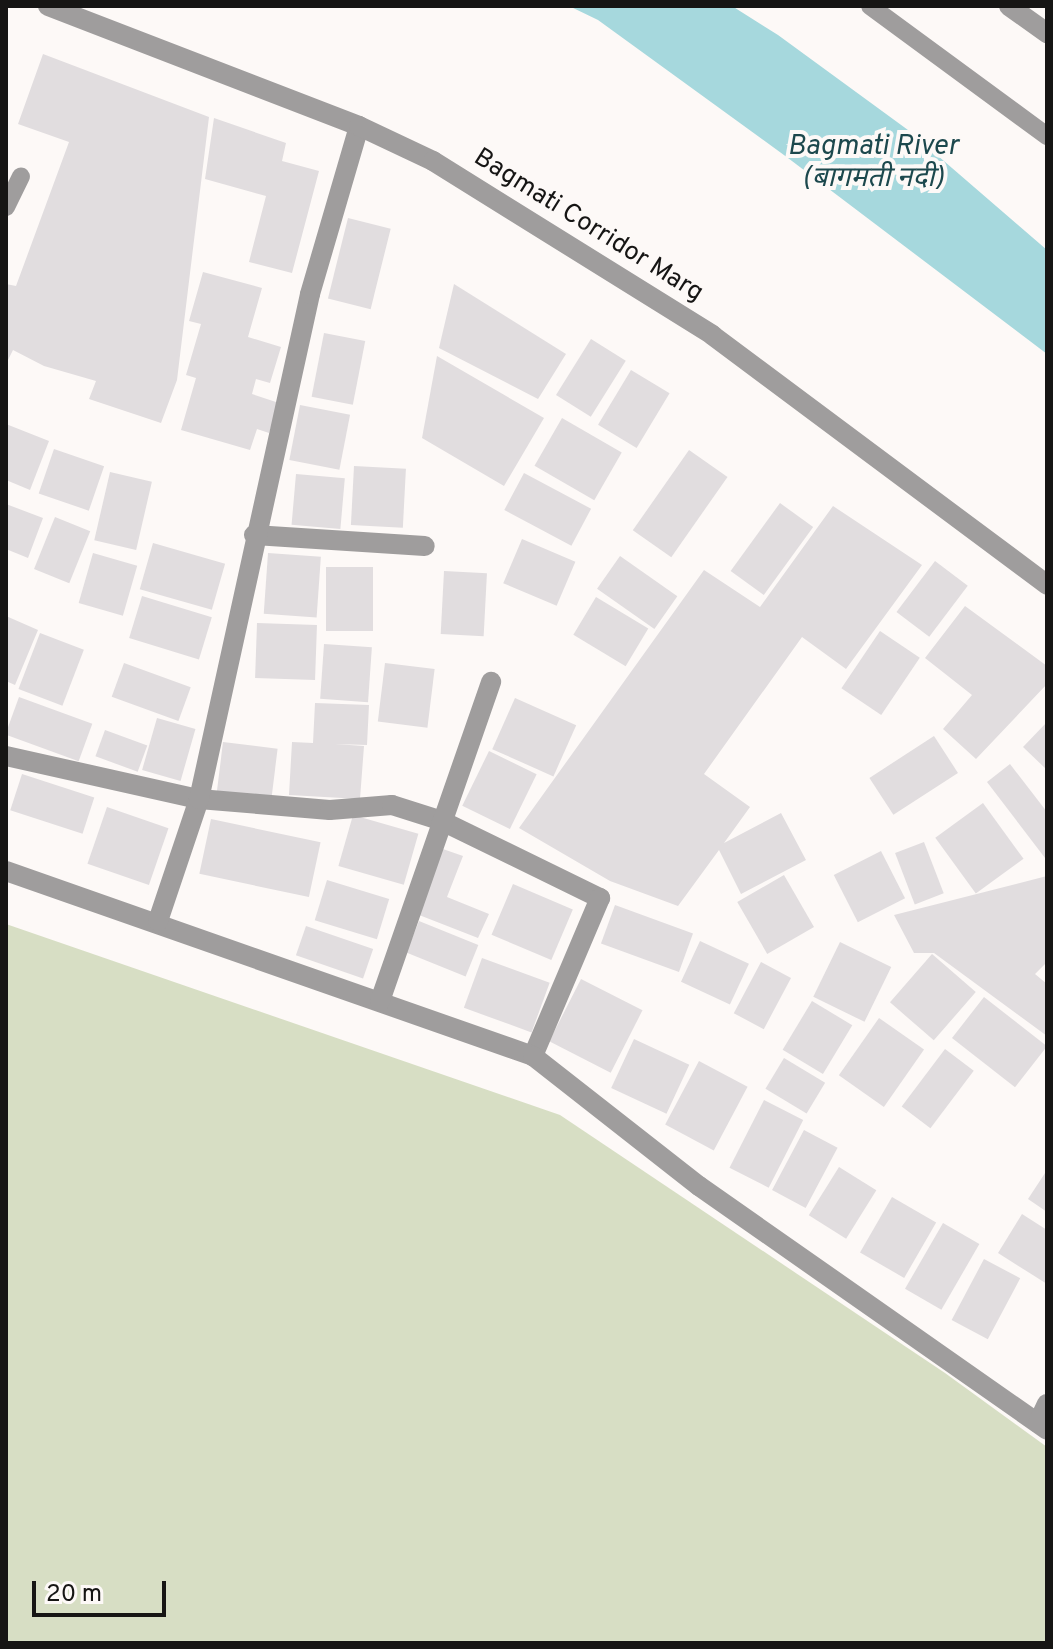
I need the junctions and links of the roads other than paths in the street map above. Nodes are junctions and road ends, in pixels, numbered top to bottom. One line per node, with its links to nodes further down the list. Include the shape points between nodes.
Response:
1 (48, 6): 5 (street, Bagmati Corridor Marg)
2 (870, 6): 6 (lane)
3 (1009, 6): 4 (street)
4 (1047, 33)
5 (359, 126): 9 (street, via 310,294); 11 (street, Bagmati Corridor Marg, via 433,161 700,327)
6 (1047, 136)
7 (21, 176): 8 (lane)
8 (6, 207)
9 (254, 535): 10 (street); 14 (street)
10 (425, 546)
11 (1047, 585)
12 (491, 682): 15 (street)
13 (6, 756): 14 (street)
14 (199, 799): 15 (street, via 330,810 392,805); 17 (street)
15 (442, 821): 18 (street); 19 (street, via 600,898)
16 (6, 871): 17 (street)
17 (158, 921): 18 (street)
18 (380, 1001): 19 (street)
19 (533, 1056): 20 (street, via 699,1186)
20 (1044, 1419)

